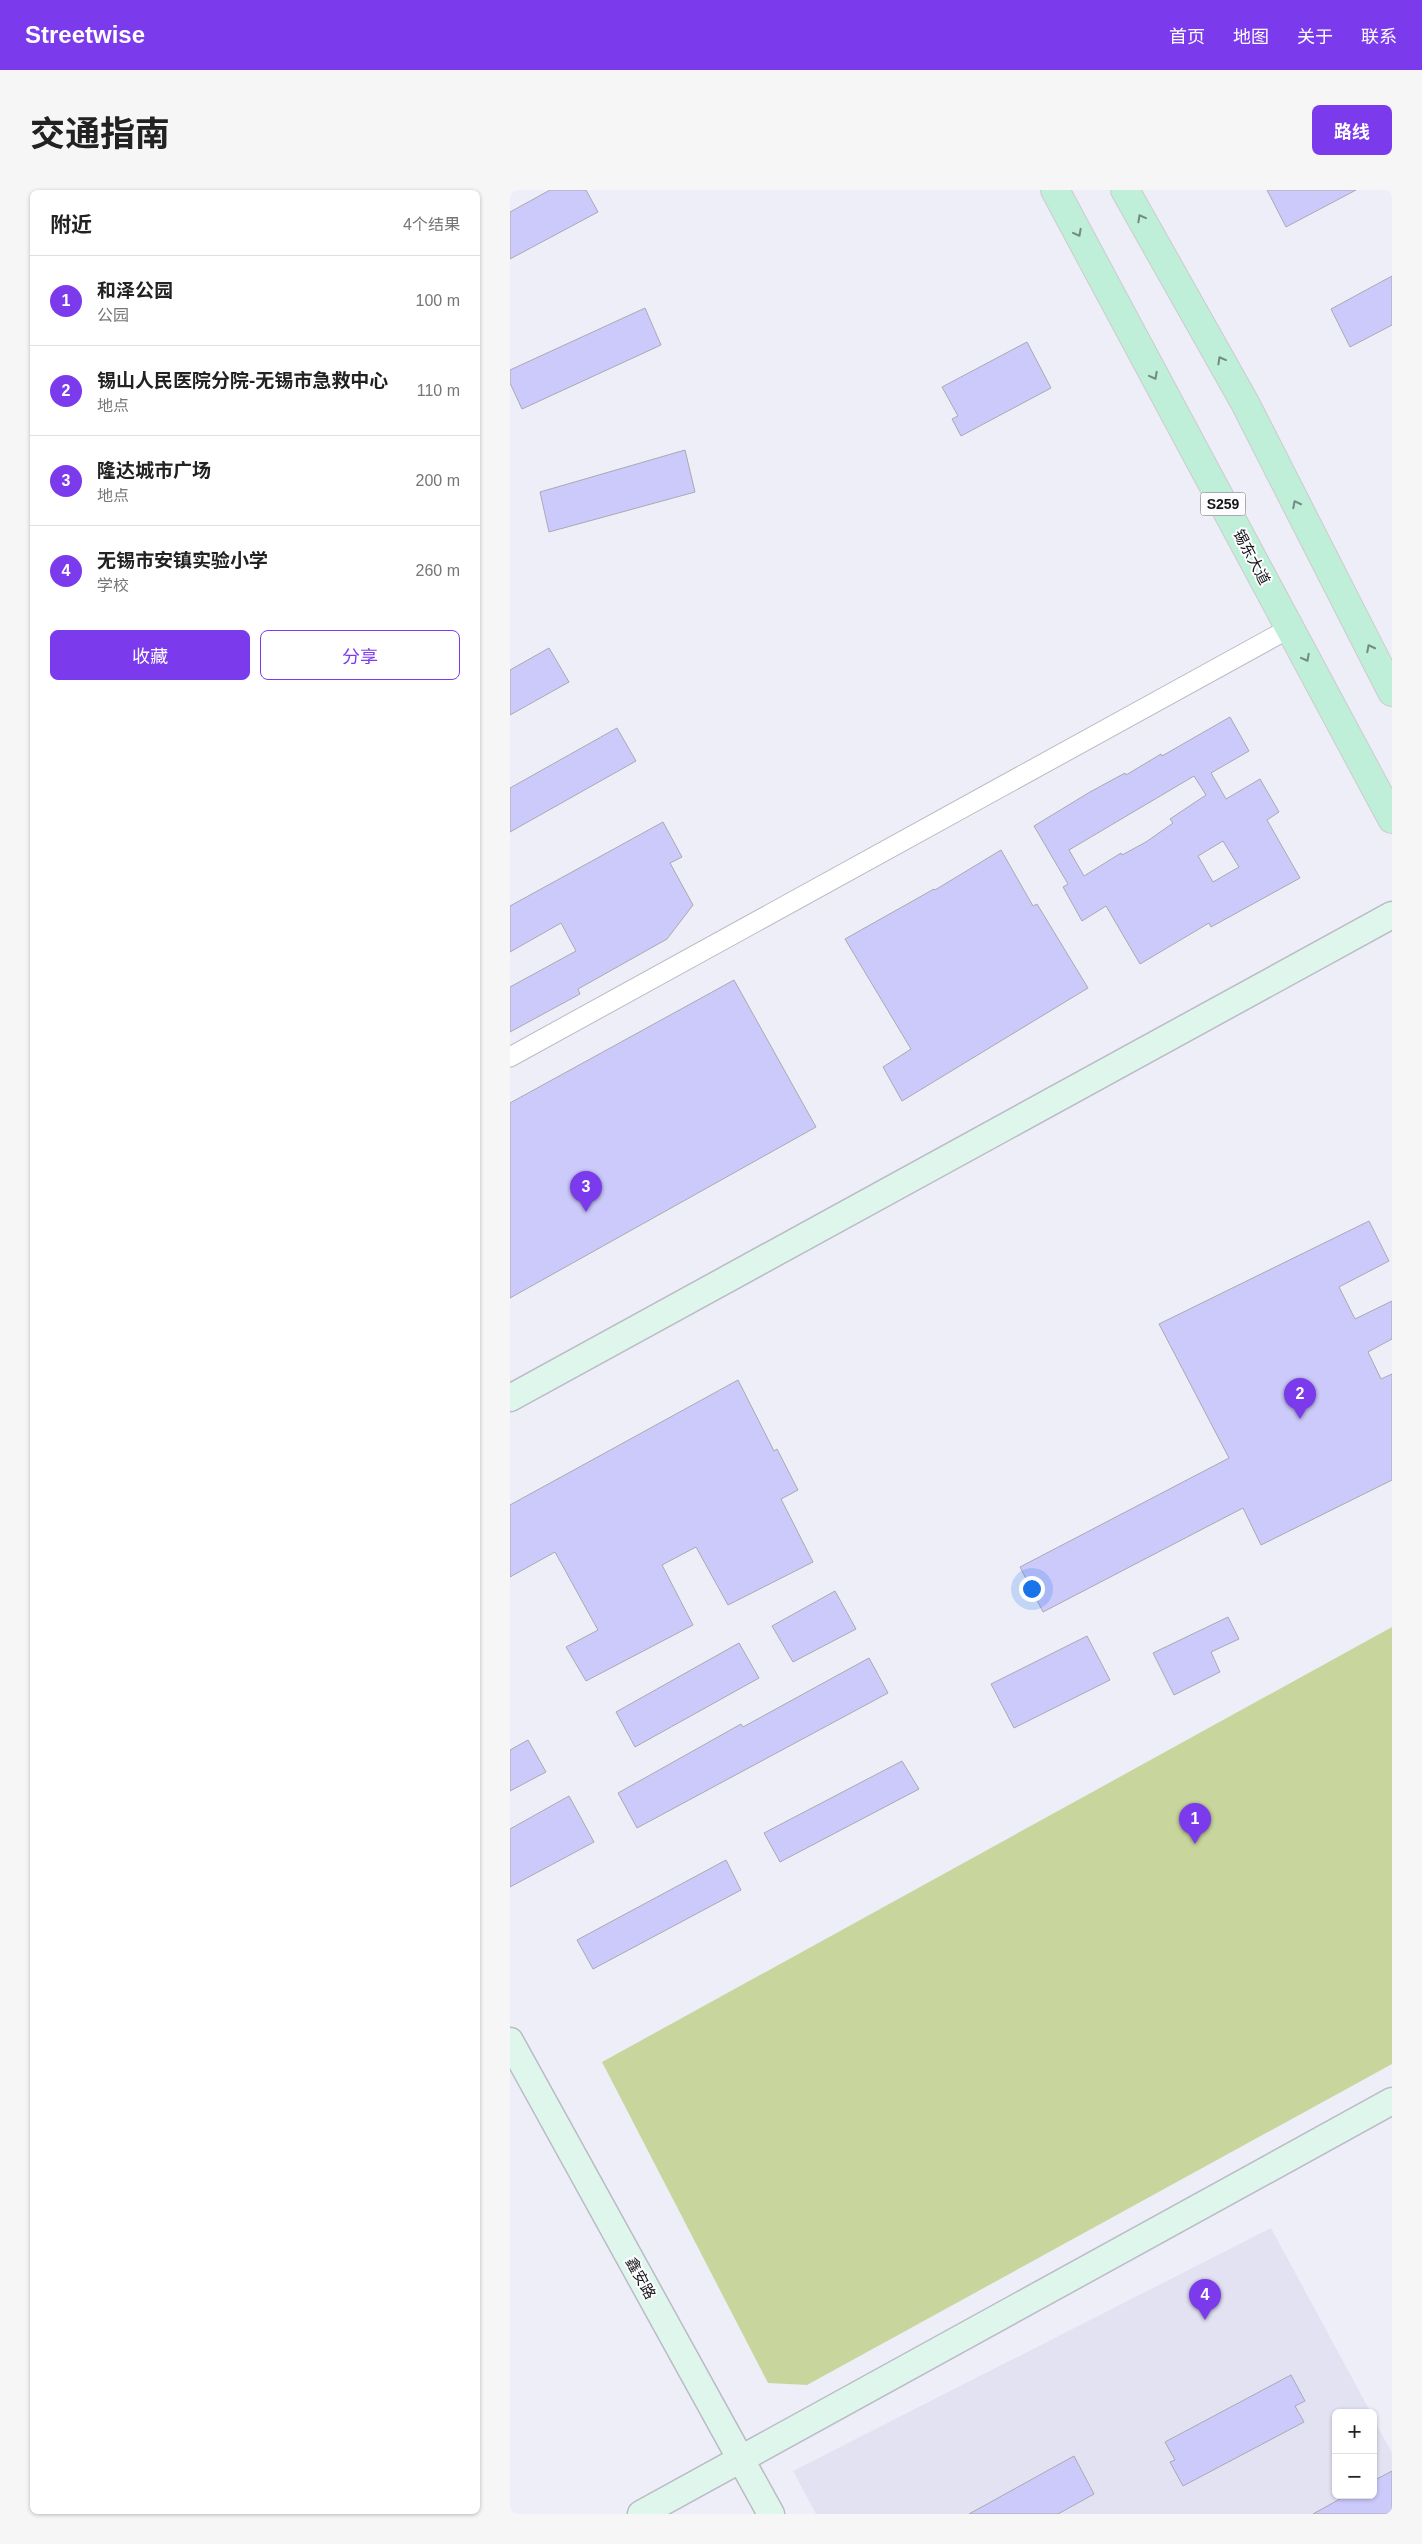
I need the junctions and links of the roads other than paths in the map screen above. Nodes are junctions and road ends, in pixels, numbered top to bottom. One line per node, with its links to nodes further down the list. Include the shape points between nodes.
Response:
1 (1054, 190): 3 (main road, 锡东大道 / S259, one-way to 3)
2 (1125, 190): 4 (main road, one-way to 2, via 1245,403)
3 (1290, 628): 5 (main road, 锡东大道 / S259, one-way to 5); 7 (street)
4 (1392, 692)
5 (1392, 819)
6 (1392, 915): 8 (street)
7 (510, 1057)
8 (510, 1398)
9 (510, 2041): 11 (street, 鑫安路)
10 (1392, 2101): 11 (street)
11 (741, 2459): 12 (street); 13 (street, 鑫安路)
12 (640, 2514)
13 (772, 2514)

